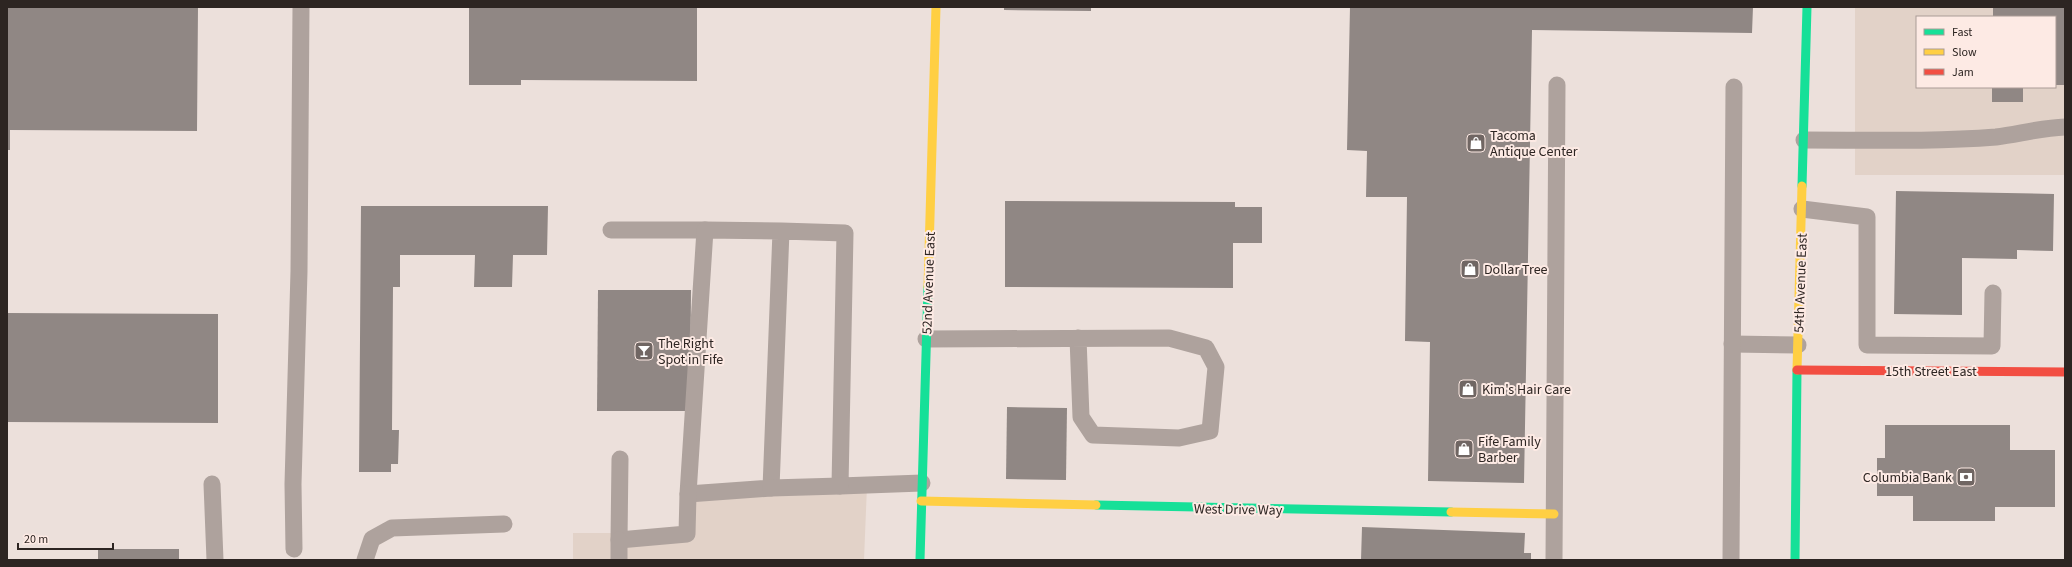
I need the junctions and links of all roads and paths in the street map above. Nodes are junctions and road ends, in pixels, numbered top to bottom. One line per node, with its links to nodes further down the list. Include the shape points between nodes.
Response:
1 (301, 7): 31 (lane, via 299,270 293,484)
2 (936, 7): 14 (street, 52nd Avenue East)
3 (1807, 7): 7 (street, 54th Avenue East)
4 (1557, 86): 28 (lane)
5 (1734, 86): 15 (lane)
6 (2065, 127): 7 (lane, via 1997,136 1926,140)
7 (1804, 140): 8 (street, 54th Avenue East)
8 (1802, 209): 16 (street, 54th Avenue East); 17 (lane, via 1867,217 1867,345)
9 (611, 230): 10 (lane)
10 (705, 230): 11 (lane); 26 (lane)
11 (781, 231): 24 (lane, via 845,233); 25 (lane)
12 (1993, 293): 17 (lane)
13 (1078, 338): 13 (lane, via 1169,338 1206,348 1216,367 1210,431 1179,438 1093,434 1081,417); 14 (lane)
14 (926, 339): 22 (street, 52nd Avenue East)
15 (1732, 344): 16 (lane); 37 (lane)
16 (1798, 345): 18 (street, 54th Avenue East)
17 (1992, 346): 19 (lane)
18 (1797, 370): 19 (street, 15th Street East); 38 (street, 54th Avenue East)
19 (1990, 371): 20 (street, 15th Street East)
20 (2065, 372)
21 (620, 459): 30 (lane)
22 (922, 483): 24 (lane); 27 (street, 52nd Avenue East)
23 (212, 484): 32 (lane)
24 (840, 486): 25 (lane)
25 (771, 488): 26 (lane)
26 (688, 494): 30 (lane, via 686,534)
27 (921, 501): 28 (street, West Drive Way); 35 (street, 52nd Avenue East)
28 (1554, 514): 36 (lane)
29 (504, 524): 33 (lane, via 392,528 372,539)
30 (619, 540): 34 (lane)
31 (295, 556)
32 (215, 560)
33 (365, 560)
34 (619, 560)
35 (920, 560)
36 (1554, 560)
37 (1731, 560)
38 (1795, 560)

